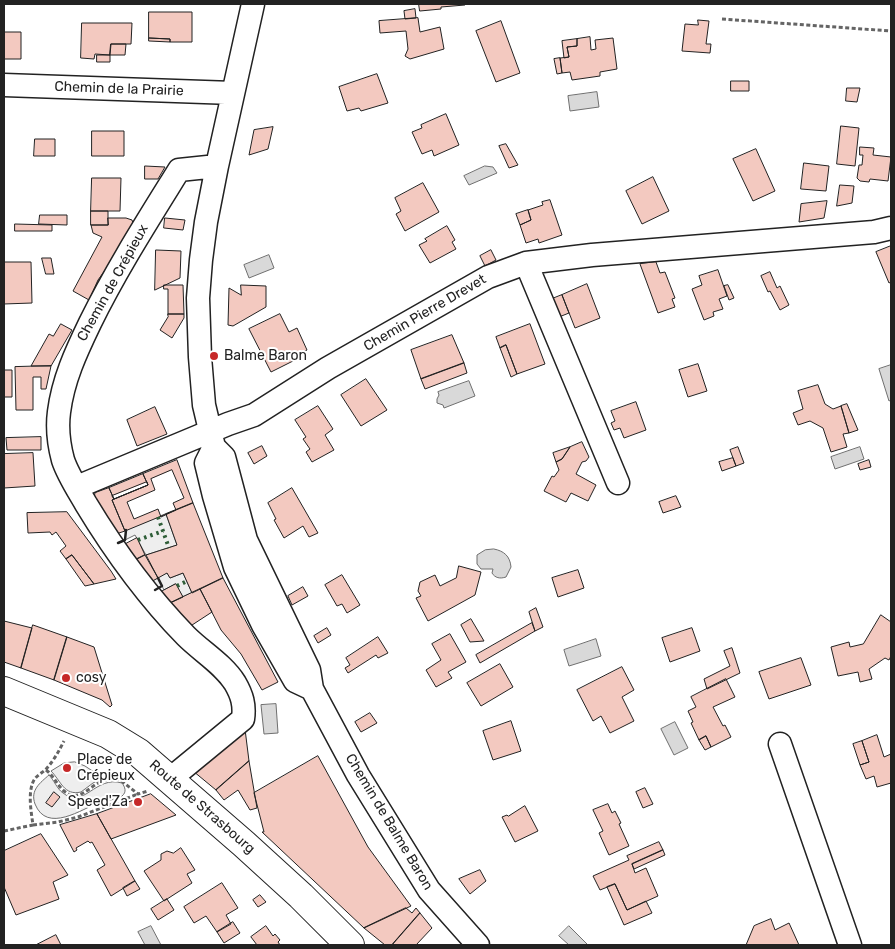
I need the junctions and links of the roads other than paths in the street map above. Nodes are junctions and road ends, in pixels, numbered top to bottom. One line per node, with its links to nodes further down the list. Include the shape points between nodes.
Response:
1 (253, 4): 3 (street)
2 (4, 85): 3 (street, Chemin de la Prairie)
3 (234, 93): 4 (street)
4 (217, 166): 7 (street, Chemin de Balme Baron, via 206,222 198,298 204,405); 9 (street, Chemin de Crépieux, via 179,170 104,294 74,354 63,386 58,422 64,462)
5 (891, 228): 6 (street, Chemin Pierre Drevet, via 874,232 592,254)
6 (526, 263): 7 (street, Chemin Pierre Drevet, via 488,276); 8 (street)
7 (212, 439): 9 (street, Chemin Pierre Drevet); 14 (street, Chemin de Balme Baron, via 224,457 246,540 309,670 312,689 358,775 429,890)
8 (618, 483)
9 (77, 487): 12 (street, Chemin de Crépieux, via 111,546 144,591 187,637 220,666 242,697 243,719)
10 (4, 691): 12 (main road, Route de Strasbourg, via 113,736 138,752)
11 (780, 744): 15 (street)
12 (162, 784): 13 (main road, Route de Strasbourg, via 294,890)
13 (350, 945)
14 (478, 945)
15 (850, 945)

